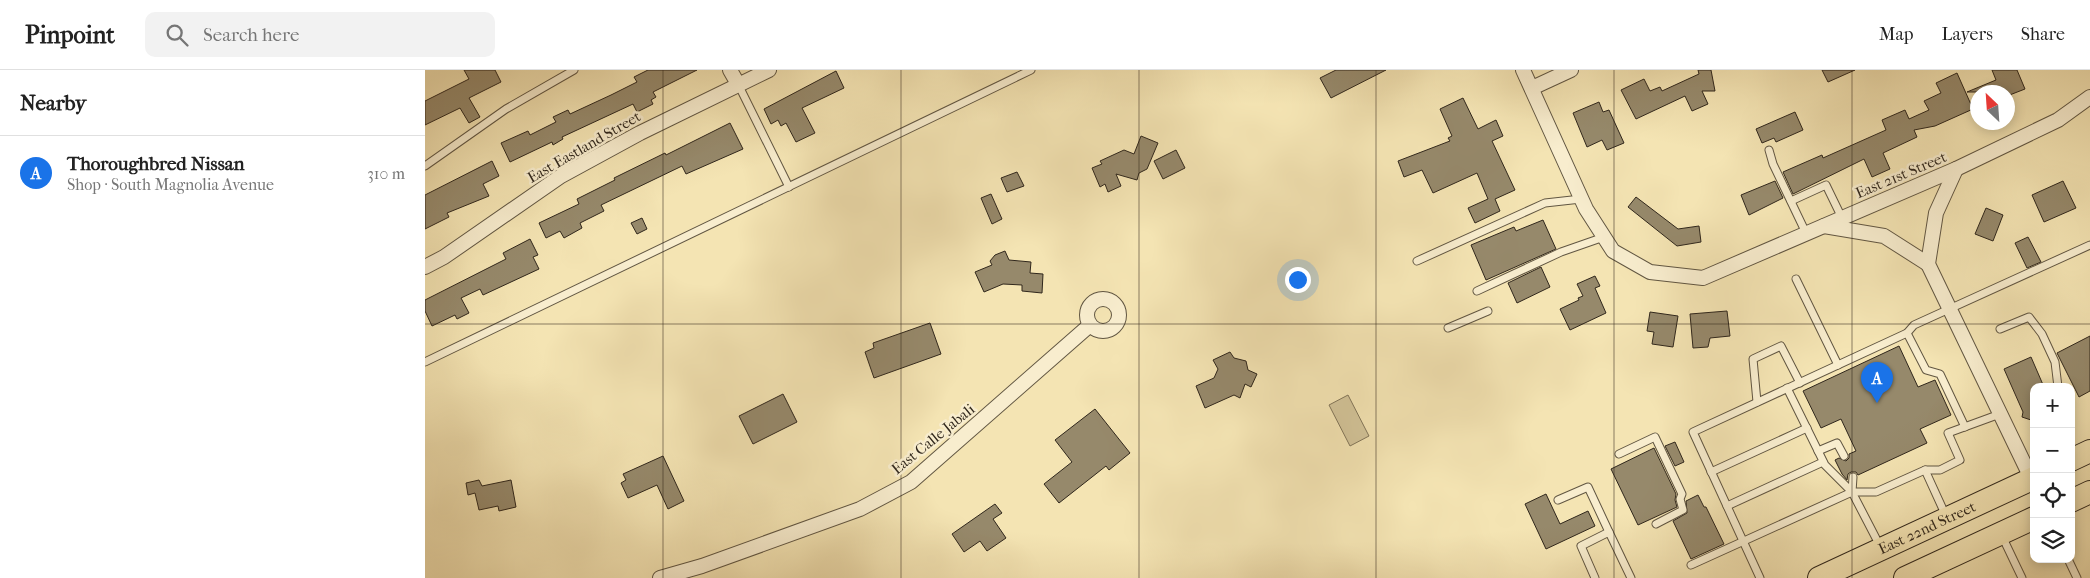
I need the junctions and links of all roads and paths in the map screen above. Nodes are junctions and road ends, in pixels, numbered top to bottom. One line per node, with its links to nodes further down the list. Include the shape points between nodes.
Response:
1 (574, 70): 11 (lane, via 482,124)
2 (730, 70): 7 (street)
3 (769, 70): 7 (street, East Eastland Street)
4 (1031, 70): 13 (lane)
5 (1523, 70): 8 (street, East 21st Street)
6 (1571, 70): 8 (street)
7 (737, 84): 13 (lane); 23 (street, East Eastland Street, via 561,176)
8 (1532, 88): 14 (street, East 21st Street)
9 (2090, 97): 12 (street, East 21st Street, via 2058,120)
10 (1769, 150): 15 (lane)
11 (425, 166)
12 (1956, 169): 16 (street, East 21st Street); 22 (street, via 1936,213)
13 (789, 187): 32 (lane)
14 (1581, 199): 19 (street, East 21st Street); 21 (lane, via 1545,204)
15 (1791, 202): 16 (lane, via 1826,185); 18 (lane)
16 (1841, 218): 17 (street, East 21st Street)
17 (1823, 226): 18 (street, East 21st Street); 22 (street, via 1884,236)
18 (1806, 233): 19 (street, East 21st Street, via 1703,278 1650,272 1613,251)
19 (1604, 237): 25 (lane, via 1561,252)
20 (2090, 245): 26 (lane)
21 (1417, 262)
22 (1928, 264): 26 (street)
23 (425, 267)
24 (1796, 279): 33 (lane)
25 (1477, 291)
26 (1949, 308): 31 (lane, via 1915,325); 38 (street)
27 (1488, 311): 29 (lane)
28 (1090, 325): 66 (street, East Calle Jabali, via 911,482 860,509)
29 (1448, 328)
30 (1999, 329): 35 (lane, via 2029,317 2042,334 2055,362)
31 (1907, 334): 33 (lane); 39 (lane, via 1926,370 1940,374)
32 (425, 362)
33 (1838, 365): 34 (lane)
34 (1800, 383): 36 (lane); 37 (lane, via 1781,346 1753,359)
35 (2057, 383)
36 (1787, 388): 37 (lane); 40 (lane)
37 (1757, 402): 48 (lane, via 1693,432)
38 (2000, 414): 39 (lane); 49 (street)
39 (1965, 426): 47 (lane, via 1948,433 1960,460 1940,470)
40 (1807, 428): 41 (lane); 48 (lane)
41 (1818, 451): 44 (lane, via 1837,443); 46 (lane)
42 (2090, 451): 45 (main road)
43 (1619, 454): 59 (lane, via 1655,437 1682,494 1683,510)
44 (1844, 456)
45 (2075, 458)
46 (1823, 462): 52 (lane); 56 (lane)
47 (1925, 470): 52 (lane, via 1876,492); 57 (lane)
48 (1711, 472): 56 (lane)
49 (2030, 474)
50 (1853, 477): 52 (lane)
51 (2030, 481): 57 (main road, East 22nd Street)
52 (1852, 492): 62 (lane); 63 (lane)
53 (2090, 492): 54 (main road)
54 (2075, 499)
55 (1558, 500): 60 (lane, via 1588,487)
56 (1727, 506): 62 (lane)
57 (1947, 518): 63 (main road, East 22nd Street)
58 (2030, 520): 61 (main road)
59 (1656, 524)
60 (1609, 532): 67 (lane, via 1581,546); 68 (lane)
61 (2001, 534): 71 (main road); 72 (lane)
62 (1743, 541): 65 (lane); 69 (lane)
63 (1881, 549): 70 (main road, East 22nd Street)
64 (2070, 563): 73 (lane)
65 (1691, 565)
66 (660, 578)
67 (1595, 578)
68 (1631, 578)
69 (1760, 578)
70 (1819, 578)
71 (1905, 578)
72 (2022, 578)
73 (2077, 578)

